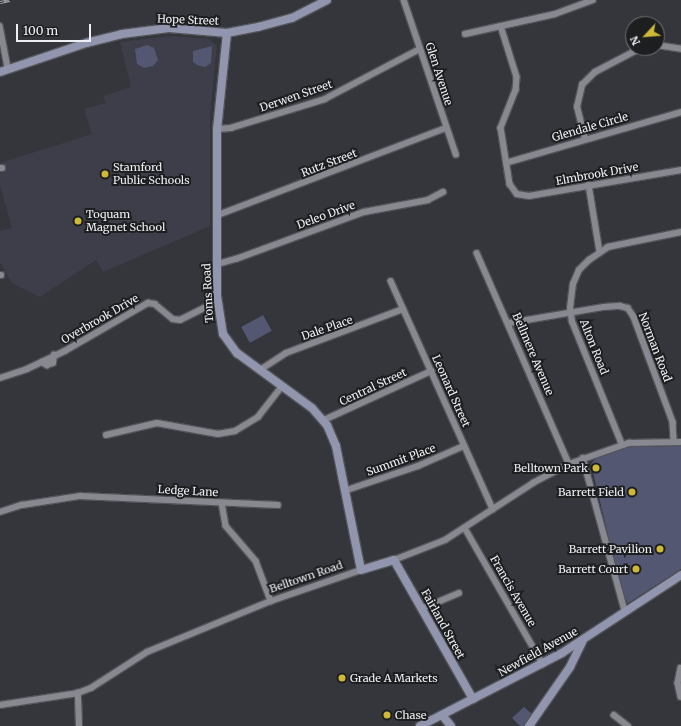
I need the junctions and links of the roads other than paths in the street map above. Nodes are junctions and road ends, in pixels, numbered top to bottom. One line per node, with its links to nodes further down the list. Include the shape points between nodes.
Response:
1 (327, 0): 6 (street, Hope Street, via 292,18)
2 (404, 0): 9 (street, Glen Avenue)
3 (593, 0): 5 (street, via 555,14)
4 (0, 26): 12 (street)
5 (501, 26): 7 (street); 19 (street, via 517,77 516,90 501,128)
6 (227, 33): 12 (street, Hope Street, via 170,28 130,33 93,41); 16 (street, Toms Road)
7 (465, 34)
8 (665, 46): 10 (street)
9 (420, 49): 15 (street, Glen Avenue); 16 (street, Derwen Street, via 325,99 238,126)
10 (681, 49)
11 (626, 56): 17 (street, via 595,72 582,85 577,107)
12 (8, 68): 13 (street, Hope Street)
13 (0, 72)
14 (681, 112): 17 (street, Glendale Circle)
15 (446, 128): 18 (street, Glen Avenue); 23 (street, Rutz Street)
16 (217, 129): 23 (street, Toms Road)
17 (585, 139): 19 (street, Glendale Circle)
18 (456, 154)
19 (506, 163): 21 (street, Elmbrook Drive, via 510,184 517,194 529,196)
20 (681, 170): 21 (street, Elmbrook Drive)
21 (589, 185): 25 (street)
22 (443, 192): 27 (street, Deleo Drive, via 428,200 364,212)
23 (218, 215): 27 (street, Toms Road)
24 (681, 232): 25 (street, Alton Road, via 623,242)
25 (600, 252): 31 (street, Alton Road, via 584,265 574,278)
26 (477, 253): 32 (street, Bellmere Avenue)
27 (218, 264): 29 (street, Toms Road)
28 (391, 281): 30 (street, Leonard Street)
29 (218, 301): 33 (street, Toms Road, via 221,328 226,341); 35 (street, Overbrook Drive, via 180,320 172,319 155,304 148,303 42,362)
30 (403, 309): 33 (street, Dale Place, via 286,352); 34 (street, Leonard Street)
31 (570, 313): 32 (street, Norman Road); 39 (street, Norman Road, via 620,306 632,312 673,422); 41 (street, Alton Road)
32 (509, 324): 44 (street, Bellmere Avenue)
33 (260, 370): 36 (street, Toms Road)
34 (432, 371): 37 (street, Central Street); 42 (street, Leonard Street)
35 (0, 378)
36 (282, 386): 37 (street, Toms Road); 38 (street, via 258,417 235,431 218,434 157,423)
37 (324, 420): 45 (street, Toms Road, via 335,442)
38 (106, 435)
39 (674, 441): 40 (street, Belltown Road); 41 (street, Belltown Road)
40 (681, 442)
41 (622, 445): 43 (street, Belltown Road)
42 (464, 446): 45 (street, Summit Place, via 418,466); 48 (street, Leonard Street)
43 (583, 458): 44 (street, Belltown Road); 57 (street)
44 (569, 464): 48 (street, Belltown Road, via 532,483)
45 (344, 491): 52 (street, Toms Road)
46 (222, 502): 47 (street); 49 (street, Ledge Lane, via 80,496); 55 (street, Ledge Lane, via 226,526 256,561)
47 (278, 505)
48 (492, 509): 50 (street, Belltown Road)
49 (0, 512)
50 (465, 528): 51 (street, Belltown Road, via 437,544); 59 (street, Francis Avenue)
51 (394, 560): 52 (street, Belltown Road); 56 (street, Fairland Street)
52 (361, 570): 55 (street, Belltown Road)
53 (681, 574): 57 (street, Newfield Avenue)
54 (459, 593): 56 (street)
55 (271, 601): 61 (street, Belltown Road, via 155,648 91,688)
56 (421, 608): 63 (street, Fairland Street)
57 (625, 611): 58 (street, Newfield Avenue)
58 (582, 641): 59 (street, Newfield Avenue); 70 (street, via 570,667)
59 (543, 664): 63 (street, Newfield Avenue)
60 (681, 668): 62 (street, via 678,684)
61 (78, 693): 64 (street, Belltown Road); 67 (street)
62 (681, 697)
63 (473, 699): 65 (street, Newfield Avenue)
64 (0, 704)
65 (442, 715): 68 (street, Newfield Avenue); 69 (street)
66 (614, 715): 71 (street)
67 (79, 726)
68 (420, 726)
69 (451, 726)
70 (529, 726)
71 (628, 726)

